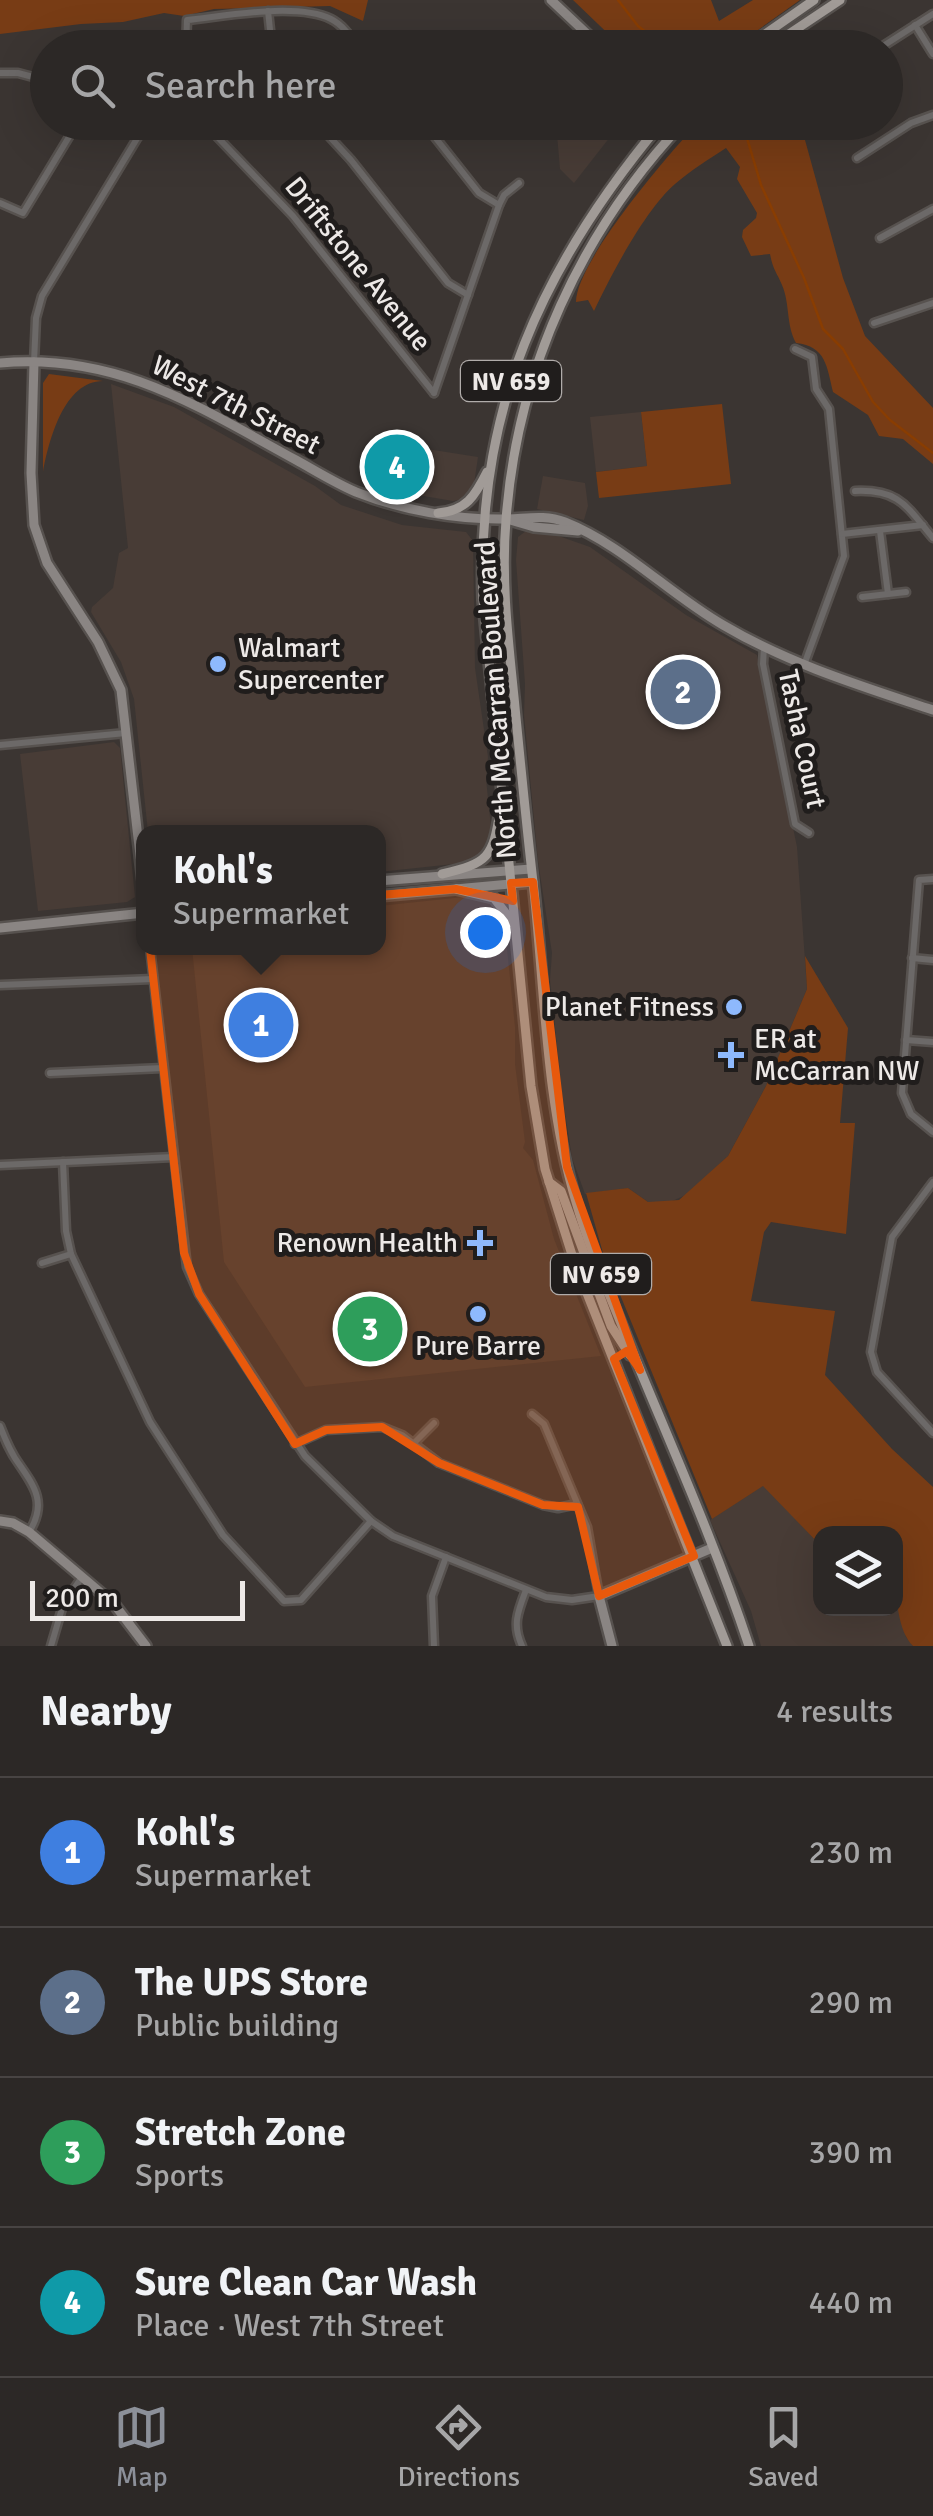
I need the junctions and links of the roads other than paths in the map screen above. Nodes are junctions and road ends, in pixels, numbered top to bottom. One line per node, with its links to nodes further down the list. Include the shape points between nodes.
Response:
1 (551, 0): 10 (main road)
2 (814, 0): 11 (main road)
3 (840, 0): 12 (main road)
4 (268, 12): 7 (street, via 187,20); 8 (street); 9 (street, via 329,18)
5 (933, 14): 6 (street)
6 (915, 26): 13 (street); 14 (street)
7 (187, 30)
8 (270, 30)
9 (345, 30)
10 (583, 30)
11 (771, 30)
12 (795, 30)
13 (903, 34)
14 (933, 54)
15 (0, 73): 16 (street)
16 (30, 75)
17 (933, 116): 18 (street)
18 (903, 128)
19 (67, 140): 29 (street, via 23,213)
20 (137, 140): 37 (street, via 42,296)
21 (220, 140): 33 (street, Driftstone Avenue, via 293,216 434,393)
22 (333, 140): 33 (street, via 448,282)
23 (437, 140): 30 (street, via 479,193)
24 (648, 140): 39 (main road, North McCarran Boulevard / NV 659, via 602,198 550,284 511,380)
25 (669, 140): 43 (main road, North McCarran Boulevard / NV 659, via 618,202 562,298 521,420)
26 (885, 140): 27 (street)
27 (857, 158)
28 (519, 183): 30 (street)
29 (0, 203)
30 (499, 205): 33 (street)
31 (933, 210): 32 (street)
32 (880, 238)
33 (468, 295)
34 (933, 303): 35 (street)
35 (874, 323)
36 (795, 348): 46 (street, via 812,358 816,389 829,409)
37 (34, 362): 38 (main road, West 7th Street); 41 (main road, West 7th Street, via 138,378 355,492); 54 (main road, via 34,525 47,563 108,659)
38 (0, 363)
39 (491, 465): 41 (main road, via 470,502); 42 (main road, North McCarran Boulevard / NV 659)
40 (855, 490): 44 (street, via 892,495)
41 (438, 513): 42 (main road, West 7th Street)
42 (485, 518): 43 (main road, West 7th Street); 56 (main road, North McCarran Boulevard / NV 659, via 483,600)
43 (506, 519): 51 (main road, West 7th Street, via 566,522); 60 (main road, North McCarran Boulevard / NV 659, via 507,622)
44 (924, 526): 45 (street); 47 (street)
45 (880, 530): 46 (street); 49 (street)
46 (842, 534): 52 (street, via 844,556)
47 (933, 538)
48 (906, 592): 49 (street)
49 (888, 594): 50 (street)
50 (862, 598)
51 (764, 647): 52 (main road, West 7th Street); 58 (street, Tasha Court, via 795,824)
52 (804, 665): 53 (main road, West 7th Street)
53 (933, 710)
54 (128, 733): 55 (street); 57 (main road)
55 (0, 746)
56 (502, 798): 59 (main road, North McCarran Boulevard / NV 659); 61 (main road, via 490,854)
57 (137, 825)
58 (809, 833)
59 (510, 869): 60 (main road); 61 (main road); 65 (main road, North McCarran Boulevard / NV 659)
60 (532, 869): 64 (main road, North McCarran Boulevard / NV 659)
61 (442, 874): 63 (main road)
62 (933, 879): 72 (street, via 919,880)
63 (386, 880)
64 (533, 882): 65 (main road); 88 (main road, North McCarran Boulevard / NV 659, via 566,1167)
65 (511, 883): 66 (main road); 70 (main road, North McCarran Boulevard / NV 659)
66 (456, 889): 67 (main road); 70 (main road, via 501,903)
67 (386, 895)
68 (136, 914): 69 (main road)
69 (0, 928)
70 (517, 945): 84 (main road, North McCarran Boulevard / NV 659)
71 (151, 955): 74 (street)
72 (912, 958): 73 (street); 76 (street)
73 (933, 960)
74 (153, 979): 75 (street); 78 (street)
75 (0, 985)
76 (906, 1040): 77 (street); 80 (street, via 903,1100)
77 (933, 1042)
78 (163, 1068): 79 (street); 81 (street)
79 (50, 1074)
80 (933, 1132)
81 (174, 1158): 82 (street); 93 (street, via 192,1281)
82 (63, 1162): 83 (street); 86 (street)
83 (0, 1165)
84 (548, 1182): 88 (main road, via 563,1196 611,1326); 100 (main road, North McCarran Boulevard / NV 659)
85 (933, 1182): 92 (street, via 892,1237 871,1352 877,1372)
86 (71, 1254): 87 (street); 97 (street, via 150,1422 223,1535 284,1600 301,1600)
87 (42, 1263)
88 (640, 1370): 99 (main road, North McCarran Boulevard / NV 659)
89 (532, 1414): 95 (street, via 544,1424)
90 (434, 1423): 94 (street)
91 (0, 1426): 98 (street, via 36,1488 38,1515)
92 (933, 1433)
93 (296, 1444): 94 (street, via 320,1431 371,1426 398,1432); 97 (street)
94 (413, 1444): 95 (street, via 439,1463 543,1505)
95 (577, 1504): 104 (street)
96 (0, 1520): 98 (main road)
97 (371, 1521): 101 (street)
98 (29, 1532): 102 (main road)
99 (712, 1548): 100 (main road); 111 (main road, North McCarran Boulevard / NV 659)
100 (694, 1556): 104 (main road); 110 (main road, North McCarran Boulevard / NV 659)
101 (446, 1557): 103 (street); 107 (street, via 432,1596)
102 (82, 1577): 105 (street, via 62,1605); 106 (main road, via 119,1608)
103 (526, 1590): 104 (street, via 560,1600); 108 (street, via 516,1620)
104 (599, 1596): 109 (main road)
105 (51, 1646)
106 (146, 1646)
107 (434, 1646)
108 (522, 1646)
109 (612, 1646)
110 (727, 1646)
111 (748, 1646)

